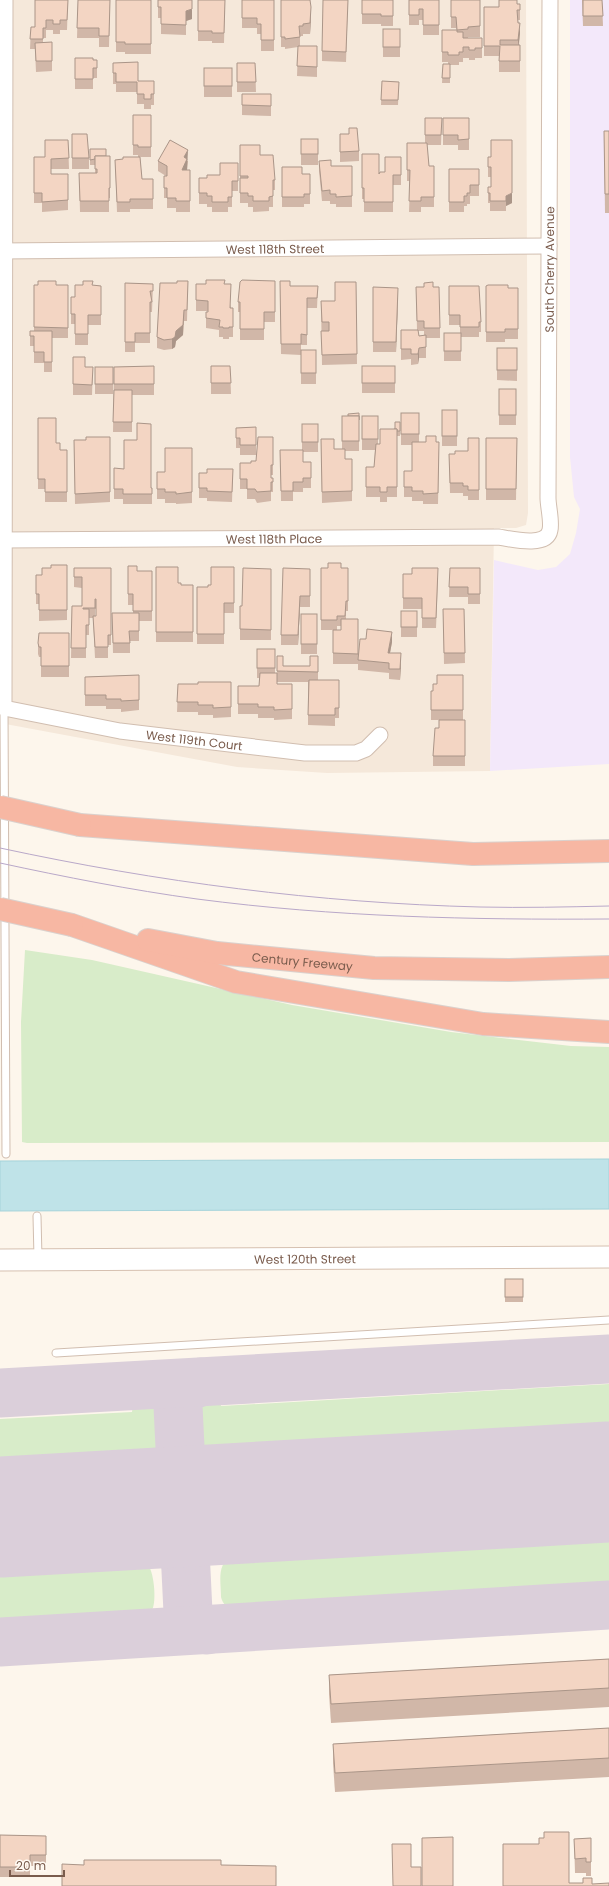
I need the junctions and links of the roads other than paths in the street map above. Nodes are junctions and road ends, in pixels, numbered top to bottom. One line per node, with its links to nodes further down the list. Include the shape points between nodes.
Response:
1 (5, 0): 4 (street)
2 (550, 0): 3 (street, South Cherry Avenue)
3 (549, 246): 4 (street, West 118th Street); 5 (street, South Cherry Avenue, via 550,530)
4 (3, 251): 6 (street)
5 (546, 537): 6 (street, West 118th Place, via 536,542 498,537)
6 (2, 540): 7 (street)
7 (4, 708): 8 (street, West 119th Court, via 120,731 305,754 356,754 366,749); 15 (lane)
8 (380, 735)
9 (0, 807): 10 (highway, bridge, via 80,825 473,854)
10 (609, 852)
11 (0, 909): 12 (highway, Century Freeway, bridge)
12 (72, 925): 13 (highway, Century Freeway, via 217,953 374,968 509,970); 14 (highway, via 236,982 483,1024)
13 (609, 966)
14 (609, 1032)
15 (6, 1154)
16 (36, 1216): 19 (lane)
17 (609, 1257): 19 (main road, West 120th Street)
18 (0, 1260): 19 (main road, West 120th Street)
19 (38, 1260)
20 (609, 1320): 21 (lane)
21 (56, 1353)

